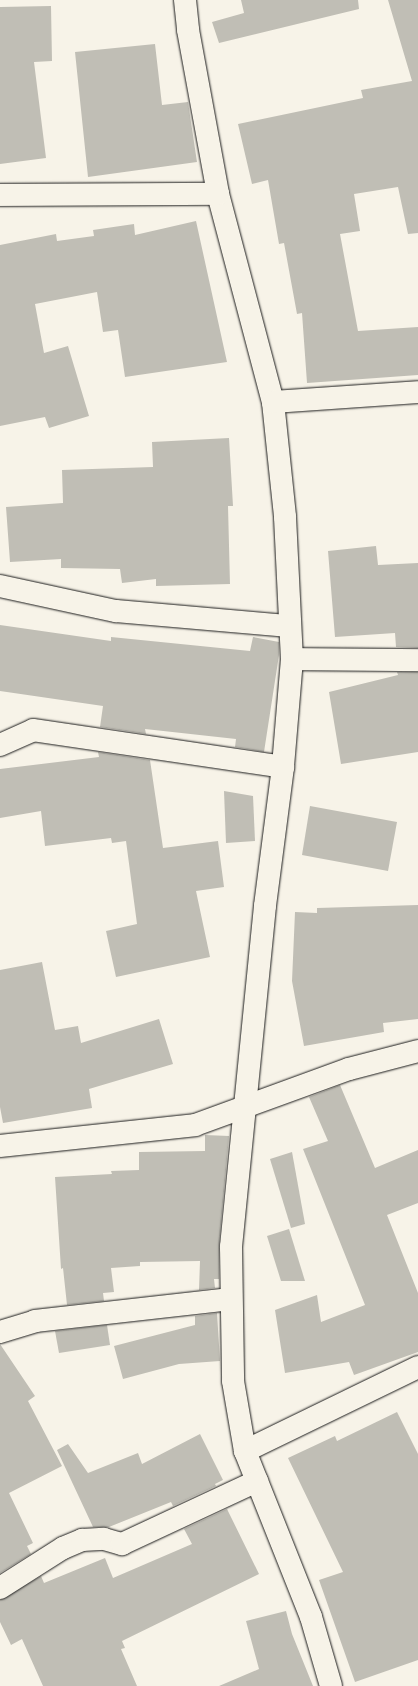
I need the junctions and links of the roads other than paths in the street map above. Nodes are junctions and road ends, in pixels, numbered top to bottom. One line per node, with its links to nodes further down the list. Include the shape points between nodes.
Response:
1 (185, 0): 2 (street, via 188,30)
2 (218, 194): 3 (street); 5 (street)
3 (0, 195)
4 (418, 392): 5 (street)
5 (273, 402): 7 (street, via 285,517)
6 (0, 586): 7 (street, via 116,611)
7 (289, 626): 8 (street)
8 (292, 659): 9 (street); 11 (street)
9 (418, 660)
10 (0, 746): 11 (street, via 33,730)
11 (283, 767): 13 (street, via 265,906)
12 (418, 1051): 13 (street, via 349,1068)
13 (244, 1109): 14 (street, via 195,1125); 15 (street, via 231,1247)
14 (0, 1146)
15 (231, 1299): 16 (street, via 35,1321); 18 (street, via 233,1381)
16 (0, 1332)
17 (418, 1367): 18 (street)
18 (245, 1452): 19 (street)
19 (257, 1481): 20 (street, via 122,1544 104,1539 82,1540 63,1548); 21 (street, via 311,1617)
20 (0, 1588)
21 (331, 1686)

